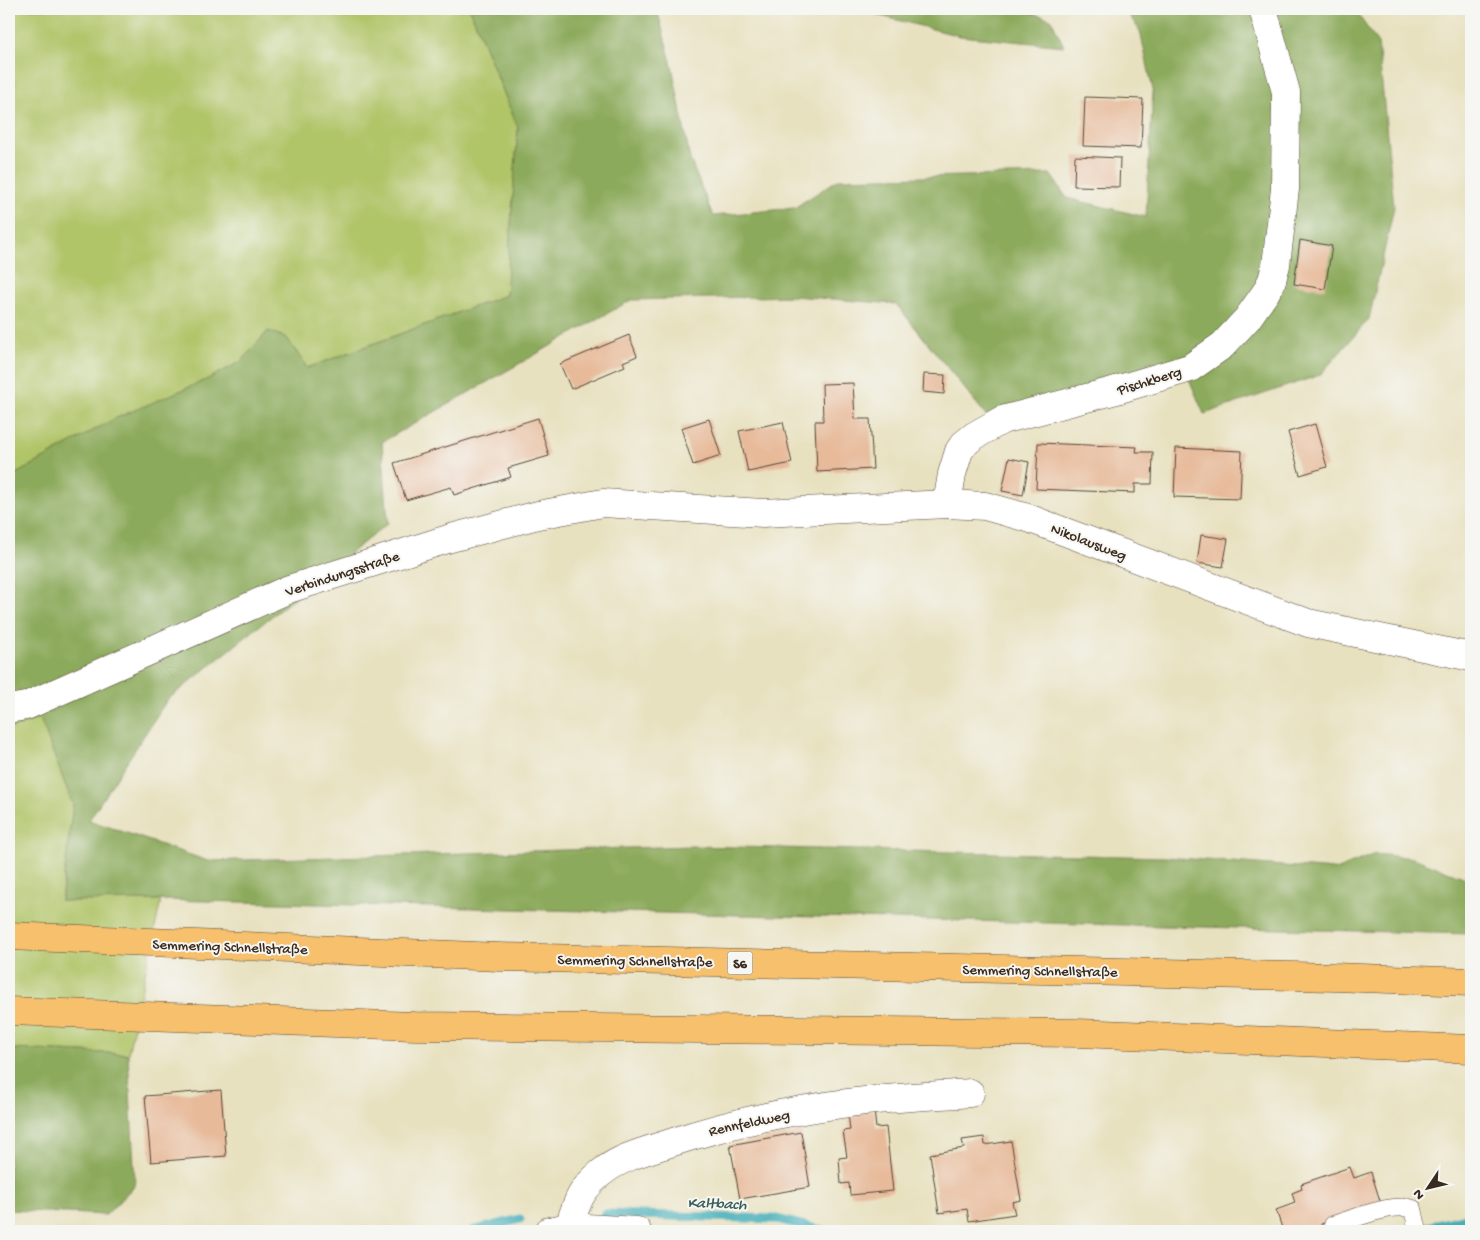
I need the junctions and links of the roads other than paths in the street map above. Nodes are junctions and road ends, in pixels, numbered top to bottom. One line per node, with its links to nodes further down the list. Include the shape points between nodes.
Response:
1 (1263, 9): 2 (street, Pischkberg, via 1286,92 1281,228 1276,264 1266,292 1223,345 1190,368 1002,420 974,436 959,451)
2 (947, 504): 3 (street, Nikolausweg, via 763,513); 4 (street, Nikolausweg, via 984,506 1028,518 1308,623)
3 (694, 508): 5 (street, Verbindungsstraße, via 603,503 538,515 451,538 289,589 26,706)
4 (1471, 657)
5 (9, 709)
6 (9, 936): 7 (highway, Semmering Schnellstraße / S6, via 500,957)
7 (1471, 982)
8 (9, 1012): 9 (highway, via 415,1026 1078,1033)
9 (1471, 1049)
10 (970, 1093): 11 (street, Rennfeldweg, via 849,1103 705,1131 617,1162 602,1172 583,1190)
11 (572, 1223): 14 (street)
12 (1417, 1223): 13 (lane, via 1412,1209 1391,1207)
13 (1333, 1225)
14 (637, 1231)

